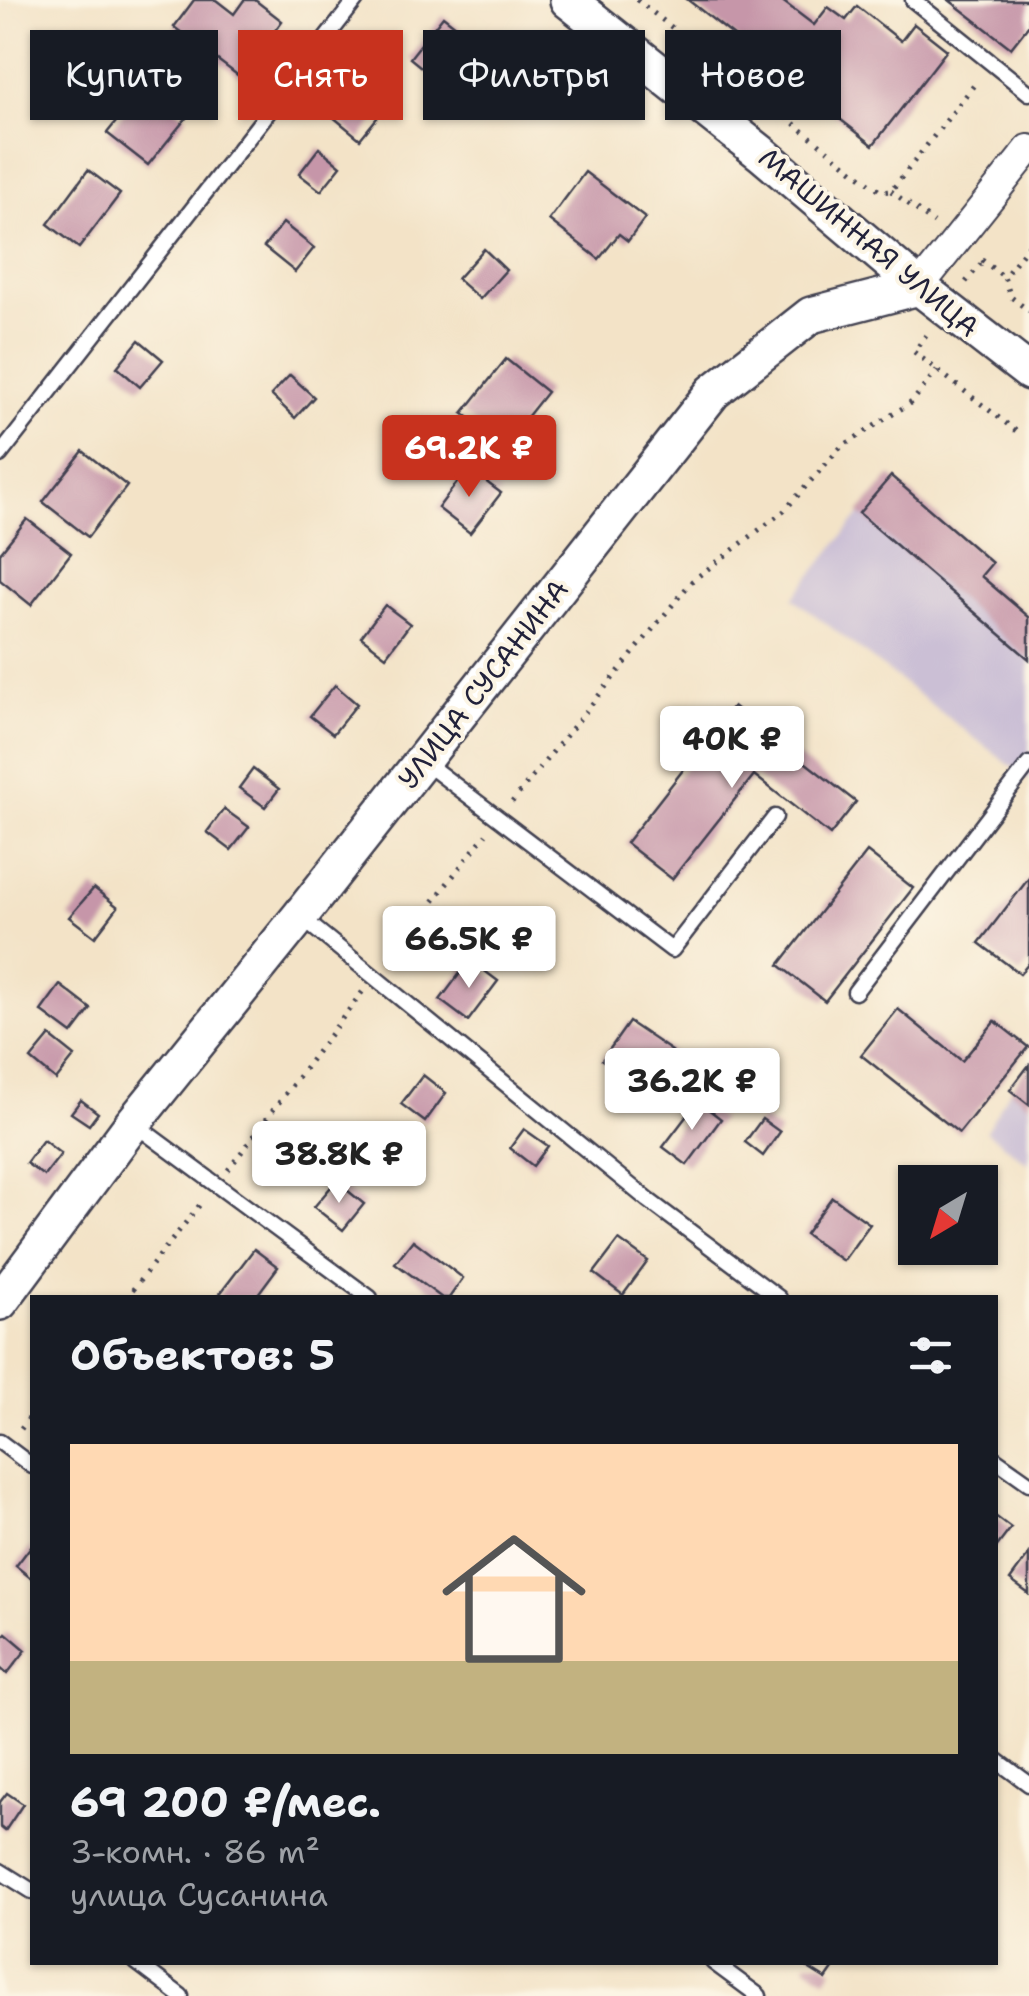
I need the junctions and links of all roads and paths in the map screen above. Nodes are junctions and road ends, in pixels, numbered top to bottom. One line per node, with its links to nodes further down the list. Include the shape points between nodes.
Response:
1 (356, 0): 12 (lane)
2 (568, 0): 9 (street, МАШИННАЯ УЛИЦА)
3 (637, 0): 5 (path, via 881,192 892,192)
4 (913, 0): 5 (lane)
5 (991, 63): 6 (lane)
6 (1029, 93)
7 (1029, 149): 9 (street)
8 (1029, 245): 10 (path, via 1004,277 1011,297)
9 (919, 287): 11 (street, МАШИННАЯ УЛИЦА); 13 (street, УЛИЦА СУСАНИНА, via 810,316 712,392)
10 (1029, 311)
11 (1029, 372)
12 (0, 455)
13 (422, 760): 15 (lane, via 672,950); 16 (street, УЛИЦА СУСАНИНА)
14 (1029, 764): 17 (lane)
15 (775, 816)
16 (300, 916): 18 (street, УЛИЦА СУСАНИНА); 20 (lane)
17 (855, 992)
18 (133, 1122): 19 (lane); 21 (street, УЛИЦА СУСАНИНА)
19 (366, 1295)
20 (775, 1295)
21 (0, 1302)
22 (0, 1442): 24 (lane)
23 (998, 1461): 25 (lane)
24 (30, 1464)
25 (1029, 1484)
26 (998, 1761): 27 (lane)
27 (1029, 1784)
28 (0, 1870): 29 (lane)
29 (30, 1890)
30 (140, 1965): 32 (lane)
31 (717, 1965): 33 (lane)
32 (180, 1996)
33 (759, 1996)

